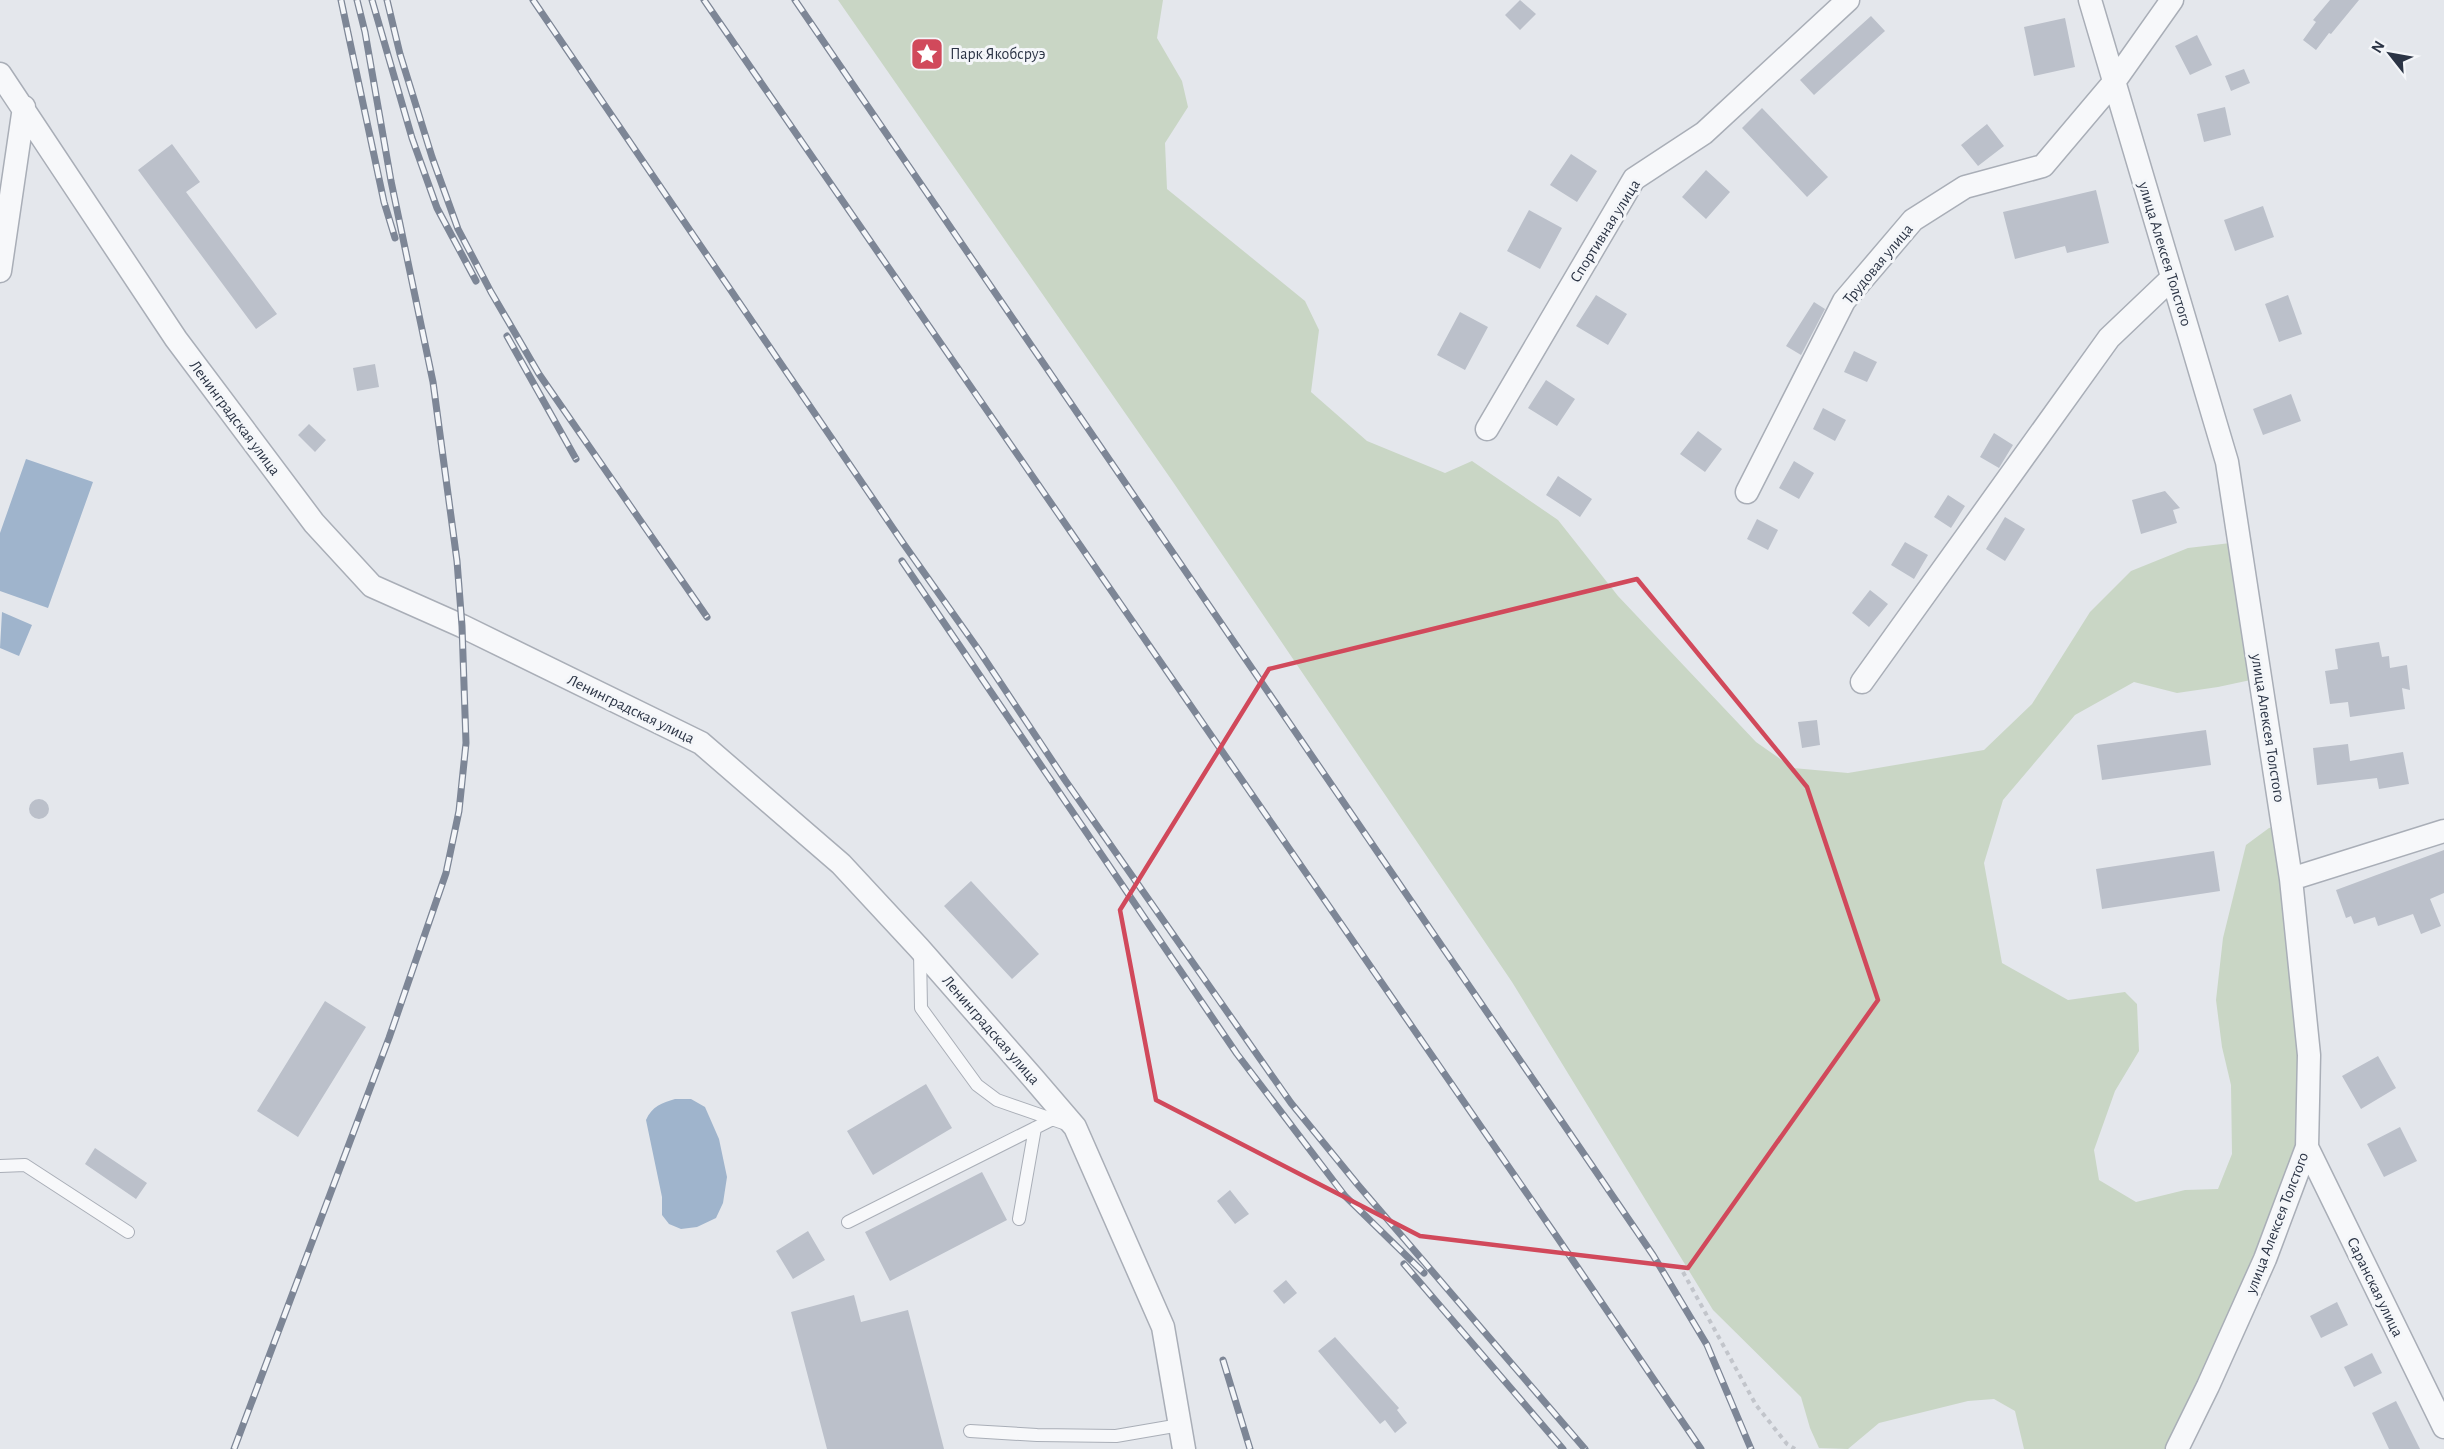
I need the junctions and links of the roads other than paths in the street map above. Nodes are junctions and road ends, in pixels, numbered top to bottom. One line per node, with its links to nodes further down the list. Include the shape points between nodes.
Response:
1 (1848, 0): 9 (street, Спортивная улица, via 1704,133 1634,179)
2 (2090, 0): 5 (street, улица Алексея Толстого)
3 (2172, 0): 5 (street, Трудовая улица)
4 (0, 74): 6 (street, Ленинградская улица)
5 (2114, 82): 8 (street, улица Алексея Толстого); 10 (street, Трудовая улица, via 2043,166 1965,188 1913,220 1844,301)
6 (24, 107): 7 (street); 14 (street, Ленинградская улица, via 176,339 314,523 372,586 701,743 841,864)
7 (0, 271)
8 (2172, 278): 11 (street, via 2109,338); 13 (street, улица Алексея Толстого, via 2227,462)
9 (1487, 429)
10 (1747, 492)
11 (1862, 682)
12 (2444, 831): 13 (street)
13 (2292, 879): 18 (street, улица Алексея Толстого, via 2309,1055)
14 (920, 948): 15 (lane, via 921,1008 977,1085 997,1100); 16 (street, Ленинградская улица)
15 (1053, 1119): 16 (lane); 17 (lane)
16 (1075, 1126): 23 (street, Ленинградская улица, via 1163,1327)
17 (1035, 1128): 20 (lane); 21 (lane)
18 (2307, 1147): 24 (street, Саранская улица); 27 (street, улица Алексея Толстого, via 2265,1259)
19 (0, 1166): 22 (lane, via 25,1165)
20 (1019, 1220)
21 (849, 1222)
22 (128, 1232)
23 (1180, 1425): 25 (lane, via 1116,1436); 26 (street, Ленинградская улица)
24 (2444, 1427)
25 (970, 1431)
26 (1184, 1449)
27 (2177, 1449)

